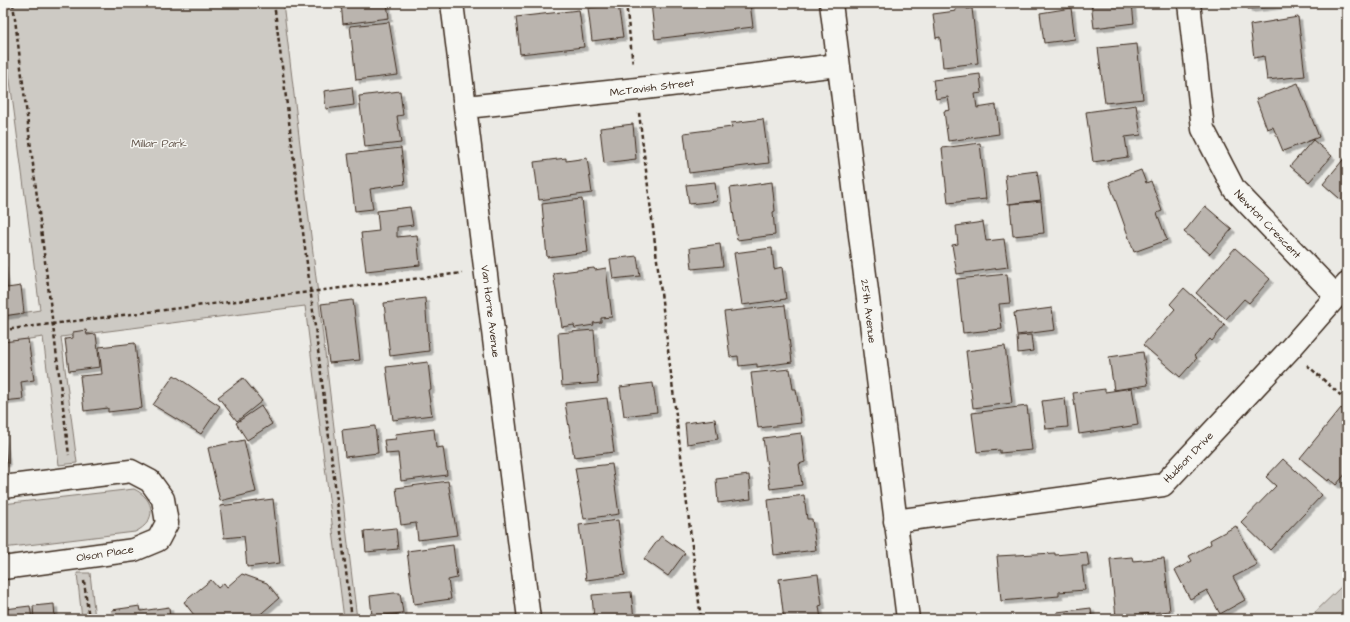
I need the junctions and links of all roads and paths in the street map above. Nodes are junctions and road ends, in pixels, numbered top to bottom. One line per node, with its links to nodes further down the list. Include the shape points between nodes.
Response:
1 (13, 3): 13 (path)
2 (274, 3): 12 (path)
3 (452, 3): 9 (street, Van Horne Avenue)
4 (626, 3): 8 (path)
5 (831, 3): 7 (street, 25th Avenue)
6 (1189, 3): 11 (street, Newton Crescent, via 1203,129 1234,189)
7 (838, 65): 8 (street, McTavish Street); 19 (street, 25th Avenue)
8 (636, 89): 9 (street, McTavish Street); 25 (path)
9 (466, 107): 10 (street, Van Horne Avenue)
10 (486, 270): 12 (path); 24 (street, Van Horne Avenue)
11 (1342, 290): 15 (street, Hudson Drive)
12 (310, 291): 13 (path); 23 (path)
13 (52, 323): 14 (path); 17 (path)
14 (3, 330)
15 (1290, 349): 16 (path); 19 (street, Hudson Drive, via 1163,485)
16 (1347, 401)
17 (72, 479): 18 (street, Olson Place); 20 (street, Olson Place, via 131,470 150,481 163,499 167,523 158,540 134,550)
18 (3, 487)
19 (895, 521): 26 (street, 25th Avenue)
20 (82, 557): 21 (street, Olson Place); 22 (path)
21 (3, 568)
22 (89, 619)
23 (352, 619)
24 (529, 619)
25 (701, 619)
26 (908, 619)

